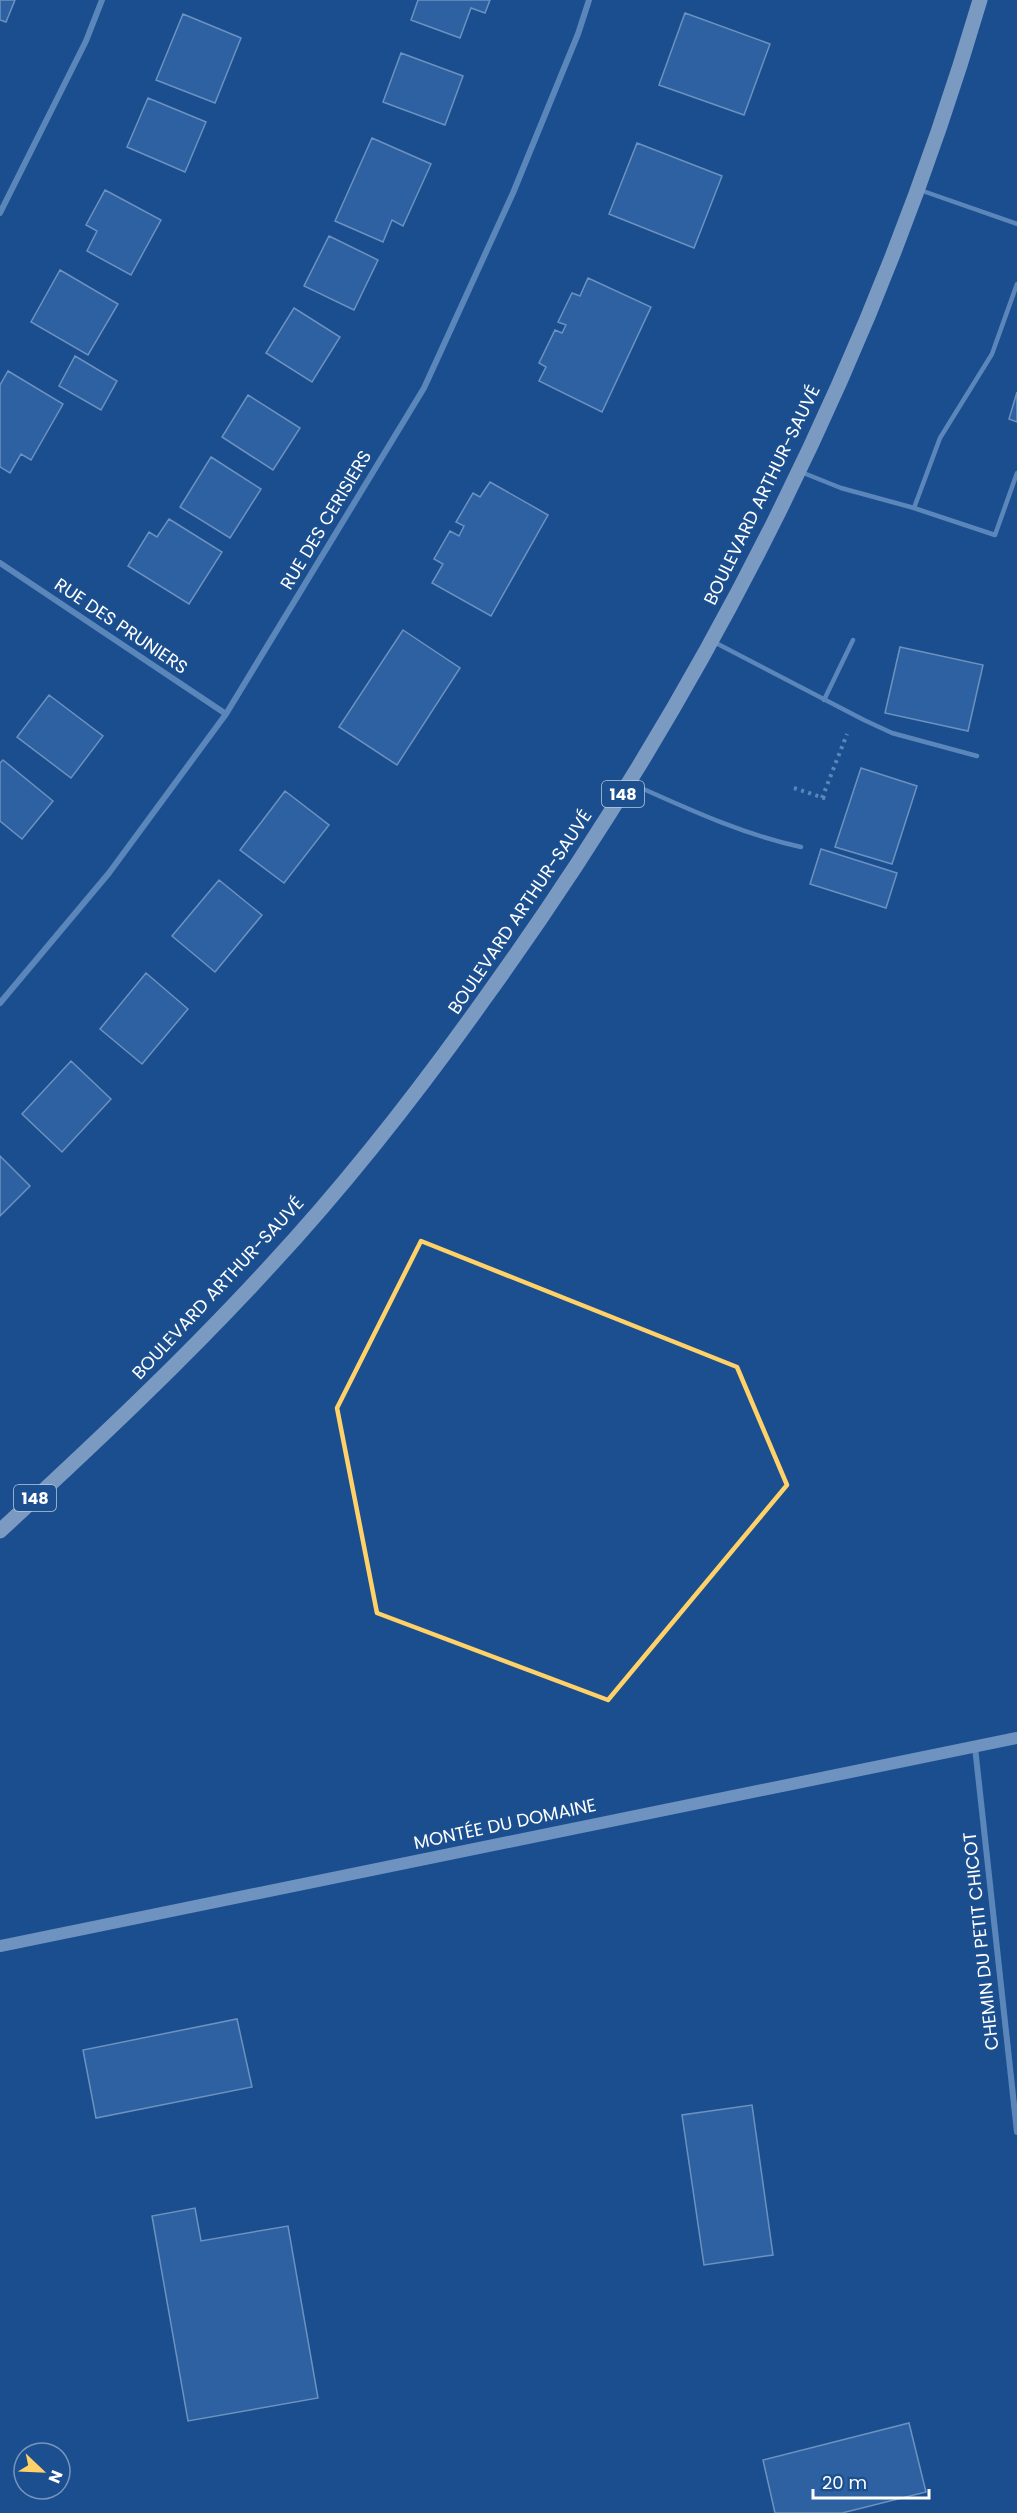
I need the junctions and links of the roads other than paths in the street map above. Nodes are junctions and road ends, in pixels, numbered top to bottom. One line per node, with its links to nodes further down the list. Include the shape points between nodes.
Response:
1 (102, 0): 5 (street, via 86,41)
2 (589, 0): 15 (street, RUE DES CERISIERS, via 513,193 424,388)
3 (980, 0): 4 (main road, BOULEVARD ARTHUR-SAUVÉ / 148)
4 (917, 189): 6 (lane); 8 (main road, BOULEVARD ARTHUR-SAUVÉ / 148, via 859,338)
5 (0, 213)
6 (1017, 224)
7 (1017, 284): 10 (lane, via 992,354 940,438)
8 (798, 471): 10 (lane, via 841,488); 13 (main road, BOULEVARD ARTHUR-SAUVÉ / 148)
9 (1017, 473): 10 (lane, via 995,535)
10 (914, 508)
11 (0, 563): 15 (street, RUE DES PRUNIERS)
12 (853, 640): 14 (lane)
13 (712, 641): 14 (lane); 17 (main road, BOULEVARD ARTHUR-SAUVÉ / 148)
14 (824, 700): 16 (lane, via 892,733)
15 (226, 714): 19 (street, RUE DES CERISIERS, via 109,873)
16 (977, 756)
17 (630, 783): 18 (lane, via 707,817); 20 (main road, BOULEVARD ARTHUR-SAUVÉ / 148, via 485,999 333,1194 213,1327)
18 (801, 847)
19 (0, 1003)
20 (0, 1530)
21 (1017, 1738): 22 (street, MONTÉE DU DOMAINE)
22 (975, 1746): 23 (street, MONTÉE DU DOMAINE); 24 (street, CHEMIN DU PETIT CHICOT)
23 (0, 1946)
24 (1017, 2132)

